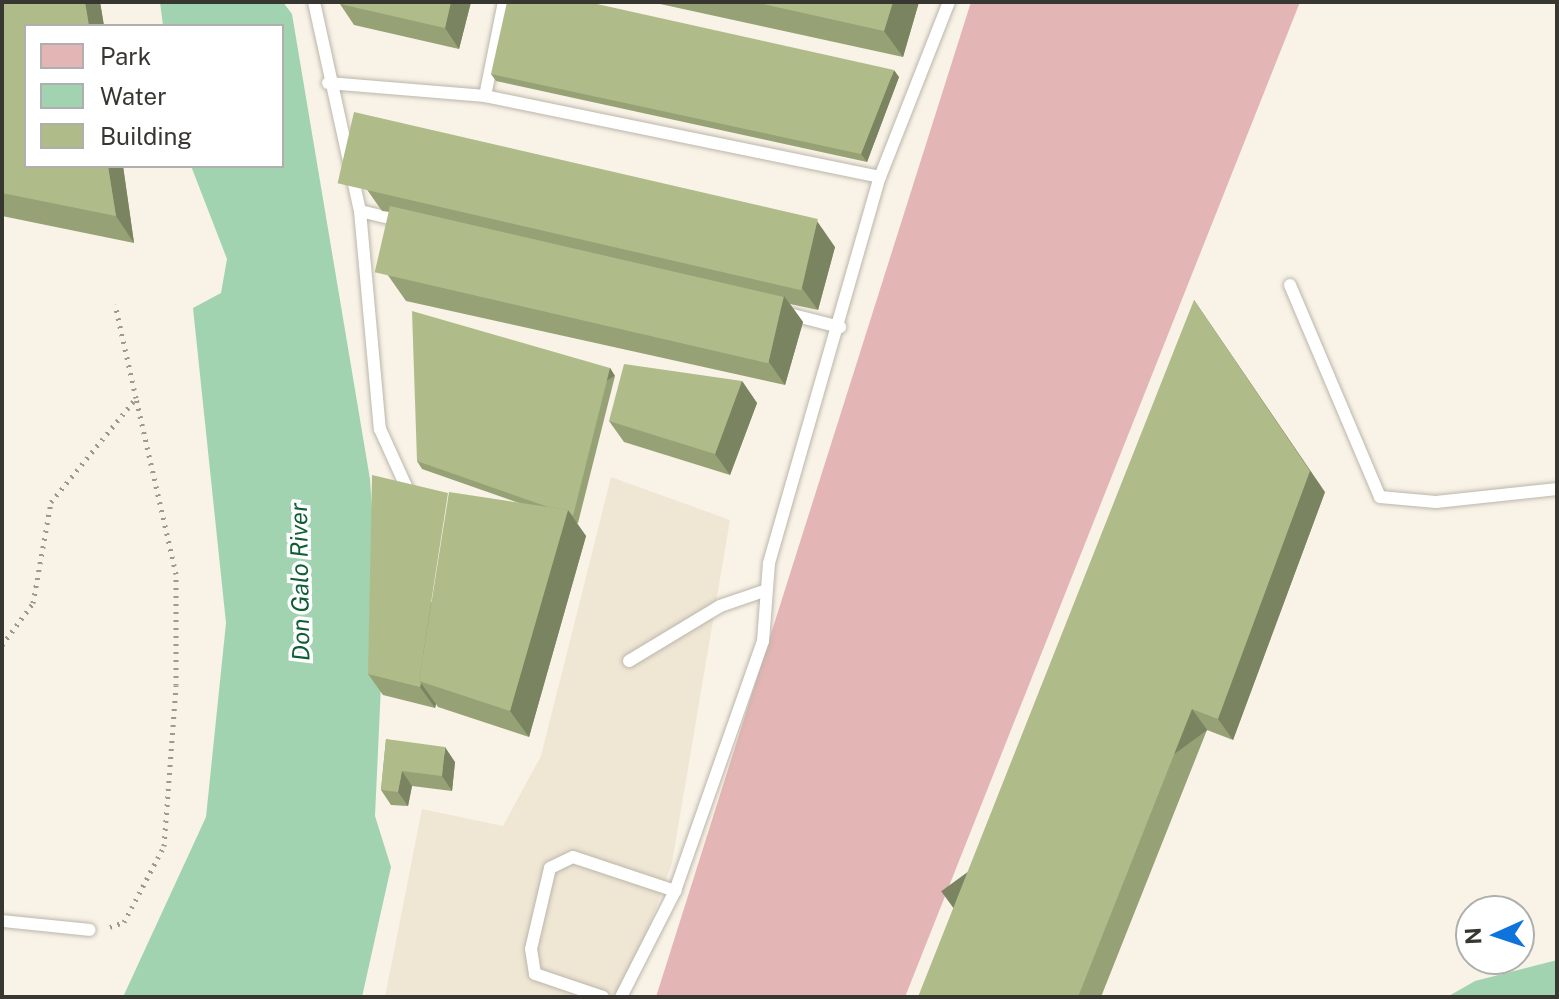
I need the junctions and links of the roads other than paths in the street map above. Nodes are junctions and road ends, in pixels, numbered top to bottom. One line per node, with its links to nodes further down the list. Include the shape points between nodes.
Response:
1 (314, 2): 4 (lane)
2 (504, 2): 5 (lane)
3 (949, 2): 6 (lane)
4 (328, 83): 5 (lane); 7 (lane)
5 (485, 96): 6 (lane)
6 (880, 177): 11 (lane)
7 (360, 211): 8 (lane); 13 (lane, via 380,429 401,488)
8 (422, 226)
9 (1290, 285): 12 (lane, via 1380,497 1436,502)
10 (763, 308): 11 (lane)
11 (840, 327): 14 (lane)
12 (1557, 489)
13 (424, 500)
14 (764, 591): 15 (lane, via 720,606); 16 (lane, via 763,641)
15 (629, 661)
16 (675, 891): 19 (lane, via 573,857 550,868 531,949 535,974); 20 (lane)
17 (2, 921): 18 (lane)
18 (90, 930)
19 (603, 997)
20 (621, 997)

